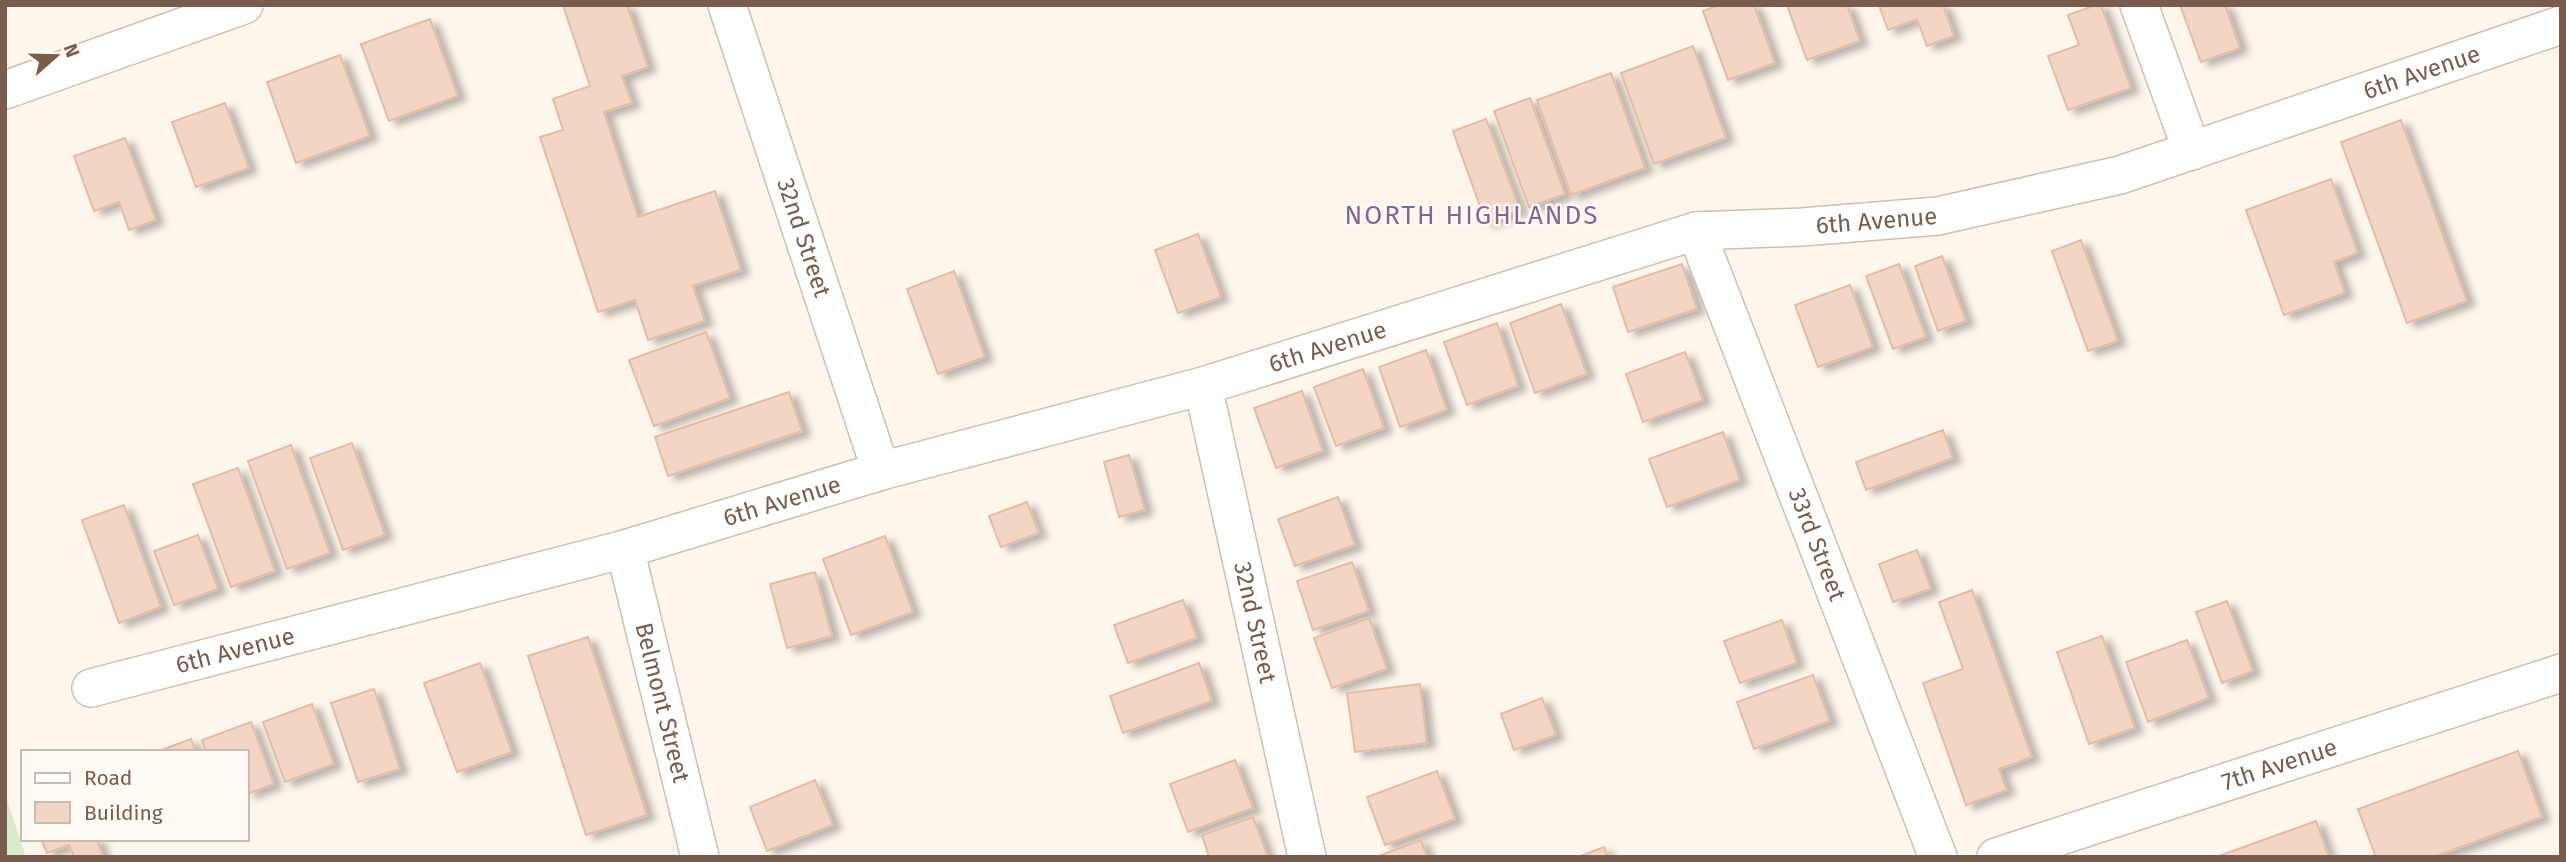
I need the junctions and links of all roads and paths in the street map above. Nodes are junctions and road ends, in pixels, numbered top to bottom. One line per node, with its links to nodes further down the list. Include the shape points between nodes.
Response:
1 (244, 5): 5 (street)
2 (727, 5): 9 (street, 32nd Street)
3 (2139, 5): 6 (street)
4 (2561, 25): 6 (street, 6th Avenue)
5 (5, 90)
6 (2192, 151): 7 (street, 6th Avenue, via 2120,175 1938,216)
7 (1696, 231): 8 (street, 6th Avenue); 15 (street, 33rd Street)
8 (1203, 386): 9 (street, 6th Avenue); 14 (street, 32nd Street)
9 (881, 471): 10 (street, 6th Avenue)
10 (625, 548): 12 (street, 6th Avenue); 13 (street, Belmont Street)
11 (2561, 673): 16 (street, 7th Avenue)
12 (91, 688)
13 (700, 857)
14 (1307, 857)
15 (1938, 857)
16 (1996, 857)

